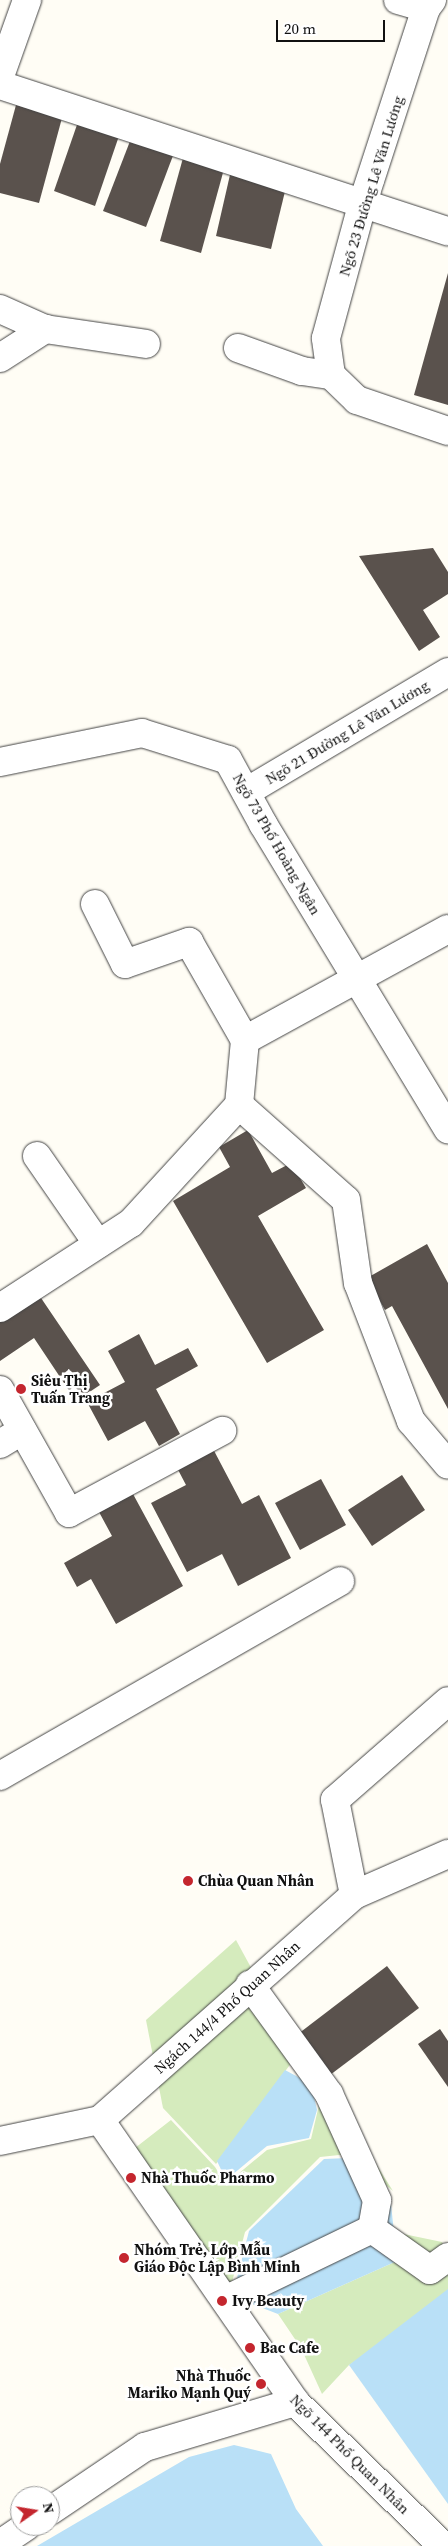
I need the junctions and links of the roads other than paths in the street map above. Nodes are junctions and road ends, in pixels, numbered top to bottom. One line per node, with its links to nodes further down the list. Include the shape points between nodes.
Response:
1 (27, 0): 4 (street)
2 (398, 0): 3 (street)
3 (429, 4): 6 (street, Ngõ 23 Đường Lê Văn Lương)
4 (0, 76)
5 (0, 85): 6 (street)
6 (363, 202): 7 (street); 13 (street, Ngõ 23 Đường Lê Văn Lương, via 326,338)
7 (448, 231)
8 (0, 309): 9 (street)
9 (45, 329): 10 (street); 12 (street)
10 (146, 344)
11 (238, 348): 13 (street, via 302,371)
12 (0, 358)
13 (331, 375): 14 (street, via 357,400)
14 (448, 432)
15 (448, 672): 17 (street, Ngõ 21 Đường Lê Văn Lương)
16 (0, 762): 17 (street, Ngõ 73 Phố Hoàng Ngân, via 142,733 228,760)
17 (246, 792): 20 (street, Ngõ 73 Phố Hoàng Ngân)
18 (95, 904): 21 (street, via 125,964 189,942)
19 (448, 929): 20 (street)
20 (358, 981): 21 (street); 23 (street, Ngõ 73 Phố Hoàng Ngân)
21 (245, 1040): 22 (street)
22 (239, 1105): 25 (street, via 131,1223); 30 (street, via 346,1200 358,1283 404,1403 411,1421)
23 (448, 1129)
24 (37, 1156): 25 (street)
25 (98, 1244): 26 (street)
26 (0, 1308)
27 (0, 1390): 29 (street)
28 (222, 1431): 29 (street, via 69,1513)
29 (11, 1438)
30 (448, 1465)
31 (340, 1581): 33 (street)
32 (448, 1701): 35 (street, via 335,1800)
33 (0, 1776)
34 (448, 1854): 35 (street, Ngách 144/4 Phố Quan Nhân)
35 (354, 1895): 36 (street, Ngách 144/4 Phố Quan Nhân)
36 (250, 1985): 37 (street, Ngách 144/4 Phố Quan Nhân); 39 (street, via 328,2094 377,2200)
37 (100, 2120): 38 (street); 41 (street, Ngõ 144 Phố Quan Nhân)
38 (0, 2141)
39 (372, 2229): 40 (street, via 430,2270); 41 (street)
40 (448, 2257)
41 (225, 2300): 42 (street, Ngõ 144 Phố Quan Nhân)
42 (295, 2402): 43 (street, via 145,2447); 46 (street, Ngõ 144 Phố Quan Nhân)
43 (60, 2504)
44 (12, 2536): 45 (street)
45 (0, 2544)
46 (443, 2546)

